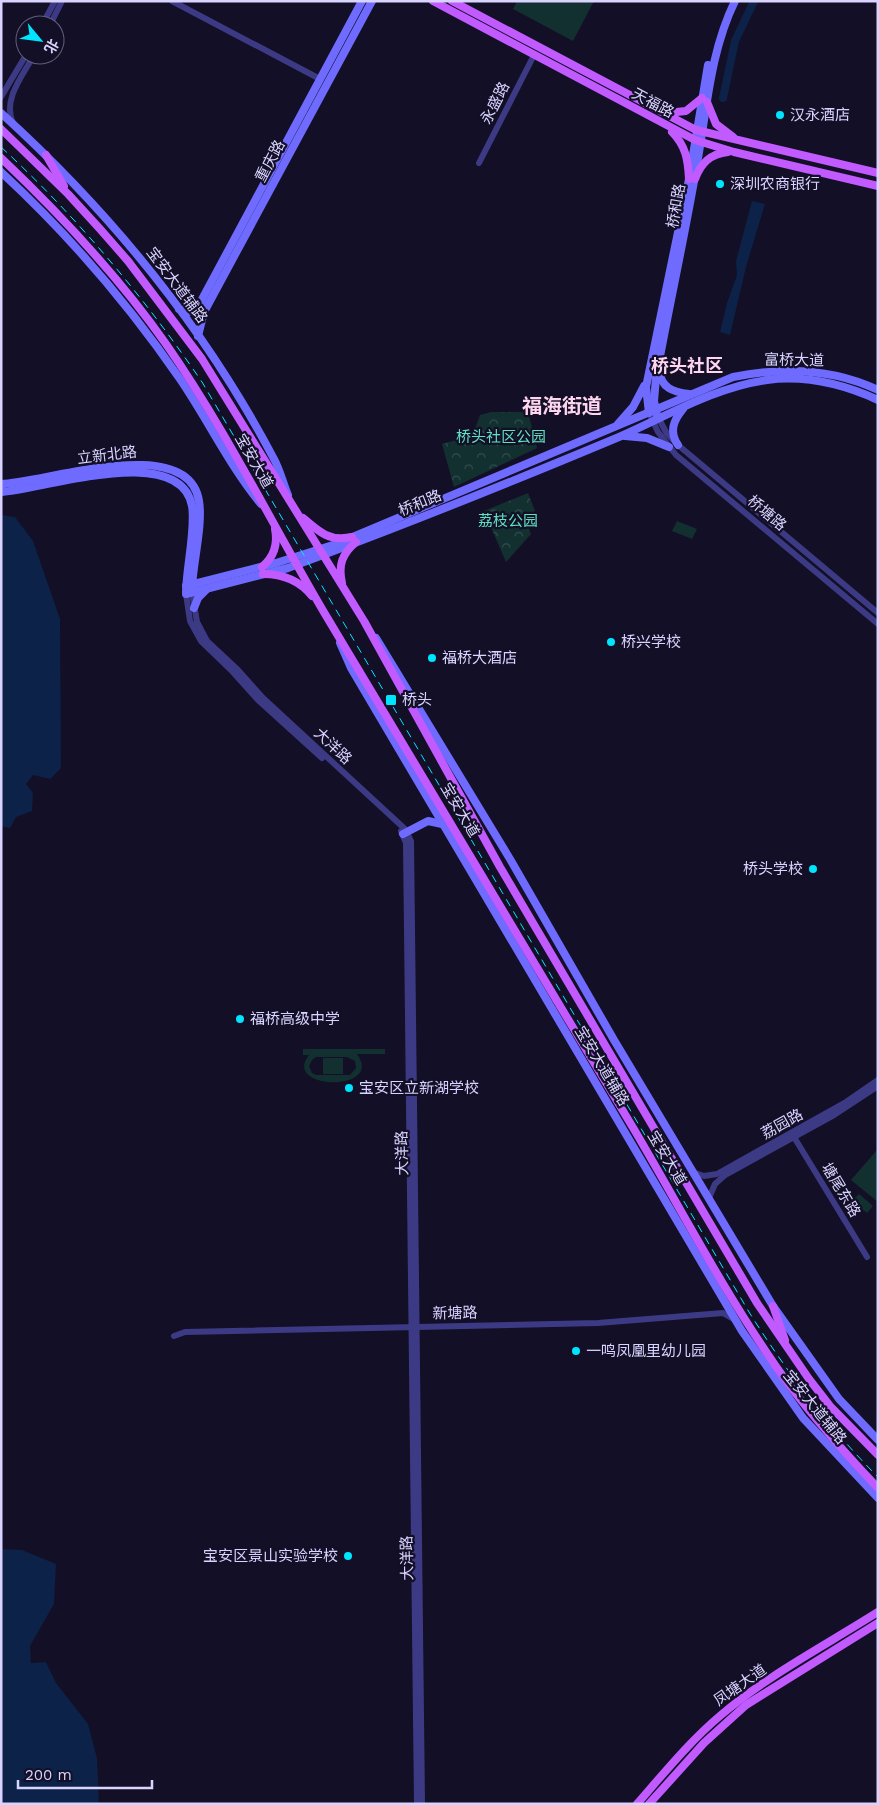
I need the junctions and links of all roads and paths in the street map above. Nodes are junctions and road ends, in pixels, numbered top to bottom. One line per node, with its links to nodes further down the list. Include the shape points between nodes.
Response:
1 (55, 1): 11 (street)
2 (62, 1): 12 (street)
3 (172, 1): 17 (street)
4 (362, 1): 17 (main road, 重庆路)
5 (372, 1): 13 (main road, 重庆路)
6 (378, 1): 13 (main road)
7 (433, 1): 14 (main road, 天福路)
8 (452, 1): 21 (main road, 天福路)
9 (729, 1): 19 (main road, 桥和路, via 714,38)
10 (734, 1): 19 (main road, 桥和路, via 719,40)
11 (47, 15)
12 (55, 15)
13 (364, 16): 37 (main road, 重庆路)
14 (534, 55): 23 (main road, 天福路); 31 (street, 永盛路)
15 (20, 65): 18 (street)
16 (29, 65): 22 (street, via 10,102)
17 (320, 79): 37 (main road, 重庆路)
18 (1, 97)
19 (705, 100): 21 (main road, via 686,111); 25 (main road, 桥和路); 26 (main road, via 716,124)
20 (1, 112): 22 (main road, 宝安大道辅路)
21 (662, 112): 25 (main road, 天福路)
22 (14, 124): 29 (main road, 宝安大道辅路)
23 (665, 126): 27 (main road, 天福路); 34 (main road, via 683,147)
24 (1, 129): 36 (main road, 宝安大道)
25 (699, 131): 26 (main road, 天福路); 27 (main road, 桥和路)
26 (739, 140): 33 (main road, 天福路)
27 (698, 141): 28 (main road, 天福路); 34 (main road, 桥和路)
28 (734, 152): 34 (main road, via 708,158); 35 (main road, 天福路)
29 (46, 155): 36 (main road); 38 (main road, 宝安大道辅路, via 108,221)
30 (1, 158): 60 (main road, 宝安大道, via 72,230 165,342)
31 (479, 163)
32 (1, 172): 60 (main road, via 54,225 150,337 197,405 238,475)
33 (878, 173)
34 (692, 179): 40 (main road, 桥和路); 41 (main road, 桥和路)
35 (878, 186)
36 (68, 194): 58 (main road, 宝安大道, via 128,261 196,352)
37 (218, 278): 38 (main road, 重庆路, via 197,308 190,312); 39 (main road, 重庆路, via 202,316)
38 (179, 310): 39 (main road, 宝安大道辅路)
39 (198, 336): 58 (main road, 宝安大道辅路, via 275,460)
40 (658, 366): 44 (main road, via 661,380 667,387 674,392); 48 (main road, 桥和路)
41 (648, 375): 48 (main road, 桥和路, via 646,398); 50 (main road, via 633,407)
42 (708, 386): 43 (main road, 富桥大道, via 744,375 796,370 846,377); 44 (main road, 富桥大道); 45 (main road)
43 (878, 390)
44 (691, 394): 48 (main road, 富桥大道)
45 (712, 395): 46 (main road, 富桥大道, via 756,381 795,379 828,382); 47 (main road, 富桥大道)
46 (878, 400)
47 (683, 409): 49 (main road, 富桥大道); 53 (main road, via 673,428 673,437)
48 (652, 412): 49 (main road, 桥塘路); 50 (main road, 桥和路)
49 (656, 421): 52 (main road, 桥和路); 53 (street, 桥塘路); 55 (street, 桥塘路)
50 (615, 427): 51 (main road, 桥和路)
51 (593, 436): 54 (main road); 62 (main road, 桥和路)
52 (621, 436): 54 (main road, 桥和路); 55 (main road, via 647,438)
53 (678, 445): 73 (street, 桥塘路)
54 (597, 446): 62 (main road, 桥和路)
55 (669, 447): 75 (street, 桥塘路)
56 (1, 484): 65 (main road, 立新北路, via 122,464 149,464 171,469 188,480 199,498)
57 (1, 492): 70 (main road, 立新北路, via 123,472 148,472 169,478 185,491 192,505)
58 (292, 503): 59 (main road, 宝安大道)
59 (296, 512): 62 (main road, via 330,538); 63 (main road, 宝安大道)
60 (269, 514): 61 (main road, 宝安大道)
61 (275, 524): 64 (main road, 宝安大道); 66 (main road, via 275,548)
62 (354, 540): 63 (main road, 桥和路); 68 (main road, via 341,561)
63 (321, 552): 64 (main road, 桥和路); 68 (main road, 宝安大道)
64 (296, 561): 66 (main road, 桥和路); 72 (main road, 宝安大道)
65 (194, 567): 67 (main road, via 201,575); 70 (main road, 立新北路)
66 (263, 571): 67 (main road, 桥和路); 69 (main road, 桥和路); 72 (main road, via 296,582)
67 (213, 580): 70 (main road, 桥和路)
68 (343, 587): 74 (main road, 宝安大道)
69 (210, 588): 70 (main road, 桥和路); 71 (main road, via 198,598)
70 (189, 589): 71 (street, 大洋路); 79 (street, 大洋路, via 190,621 204,645 235,673 258,700)
71 (194, 608): 79 (street, 大洋路, via 198,627 207,641)
72 (322, 608): 76 (main road, 宝安大道)
73 (878, 613)
74 (364, 621): 83 (main road, 宝安大道辅路, via 412,693); 90 (main road, 宝安大道, via 500,867 757,1303)
75 (878, 624)
76 (333, 626): 77 (main road, 宝安大道辅路, via 351,668); 93 (main road, 宝安大道, via 750,1326 810,1412)
77 (431, 805): 78 (main road, 宝安大道辅路); 79 (main road, via 426,816)
78 (443, 825): 79 (main road, via 430,820); 87 (main road, 宝安大道辅路)
79 (404, 832): 88 (street, 大洋路, via 411,843)
80 (878, 1080): 83 (street, 荔园路, via 846,1102 722,1172 711,1176)
81 (878, 1086): 82 (street, 荔园路)
82 (794, 1137): 84 (street, 荔园路, via 719,1179); 85 (street, 塘尾东路)
83 (695, 1172): 84 (main road, 宝安大道辅路)
84 (709, 1198): 86 (main road, 宝安大道辅路)
85 (867, 1257)
86 (773, 1306): 90 (main road); 91 (main road, 宝安大道辅路, via 833,1391)
87 (736, 1320): 88 (street, 新塘路, via 723,1313 598,1323); 94 (main road, 宝安大道辅路, via 803,1418)
88 (414, 1326): 89 (street, 新塘路, via 185,1332); 97 (street, 大洋路); 98 (street, 大洋路)
89 (174, 1336)
90 (788, 1350): 92 (main road, 宝安大道, via 830,1406)
91 (878, 1440)
92 (878, 1455)
93 (878, 1488)
94 (878, 1498)
95 (878, 1612): 99 (main road, 凤塘大道, via 727,1709 697,1737)
96 (878, 1623): 100 (main road, 凤塘大道, via 746,1705 704,1743)
97 (417, 1804)
98 (422, 1804)
99 (637, 1804)
100 (649, 1804)

